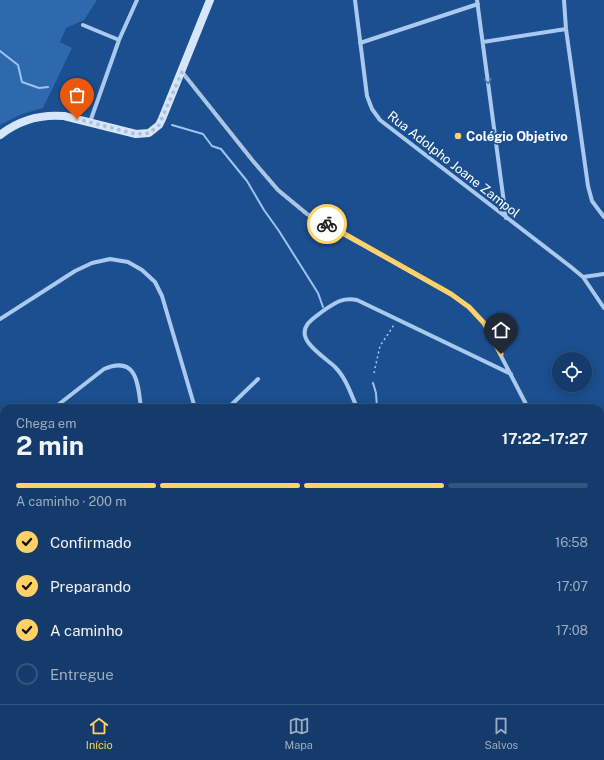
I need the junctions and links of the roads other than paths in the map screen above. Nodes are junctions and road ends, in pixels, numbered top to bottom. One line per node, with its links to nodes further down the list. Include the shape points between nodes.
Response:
1 (137, 0): 8 (street)
2 (210, 0): 11 (street)
3 (355, 0): 10 (street, Rua Adolpho Joane Zampol)
4 (564, 0): 7 (street)
5 (478, 2): 9 (street); 10 (street)
6 (83, 25): 8 (street)
7 (566, 29): 9 (street); 14 (street, via 588,186 592,201)
8 (119, 40): 12 (street)
9 (483, 42): 15 (street, one-way to 15)
10 (360, 43): 15 (street, Rua Adolpho Joane Zampol, via 367,96 380,120)
11 (182, 72): 12 (street, via 159,125 149,133 136,134); 20 (street, via 278,190 307,214 451,294 469,307 484,323)
12 (90, 122): 13 (street, via 64,116 38,116 13,126)
13 (0, 135)
14 (604, 217)
15 (506, 218): 17 (street, Rua Adolpho Joane Zampol)
16 (604, 274): 17 (street)
17 (583, 277): 18 (street, Rua Adolpho Joane Zampol)
18 (604, 308)
19 (0, 319): 24 (street, via 75,271 92,263 110,260 128,262 155,282 162,296)
20 (511, 374): 26 (street, via 357,300 342,299 307,323 304,336 308,343 336,368); 27 (street)
21 (258, 379): 25 (street)
22 (59, 404): 23 (street, via 104,370 111,366 121,366 130,368 135,374)
23 (140, 404)
24 (194, 404)
25 (232, 404)
26 (355, 404)
27 (526, 404)

